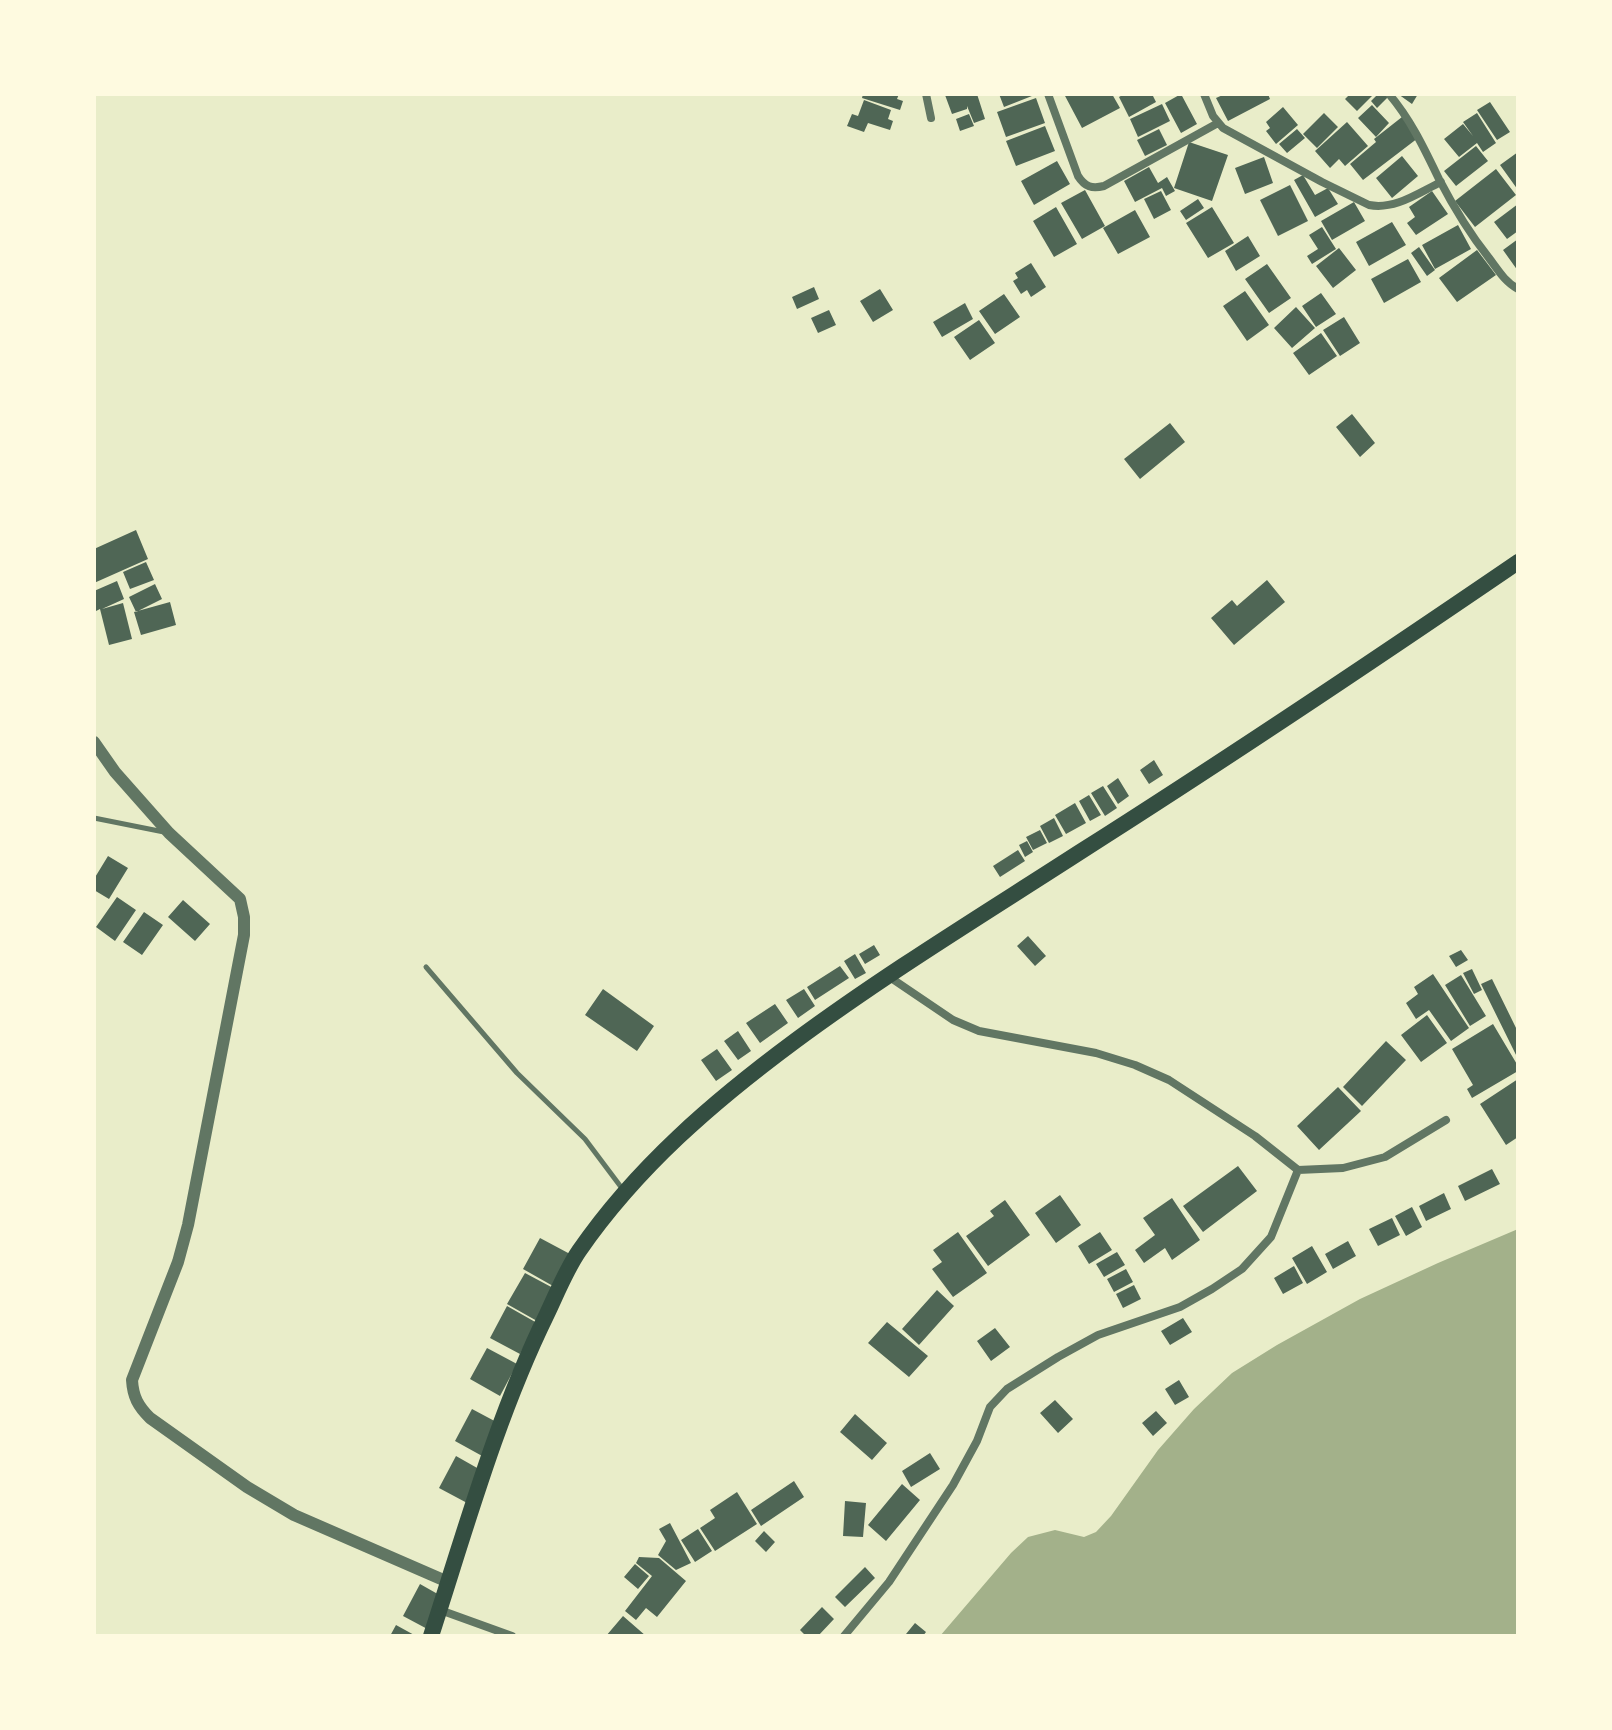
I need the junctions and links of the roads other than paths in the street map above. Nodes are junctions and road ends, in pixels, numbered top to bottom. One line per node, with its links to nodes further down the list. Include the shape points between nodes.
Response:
1 (926, 94): 5 (street)
2 (1048, 94): 6 (street, via 1078,176 1092,188)
3 (1204, 94): 6 (street)
4 (1389, 94): 7 (street, via 1413,126)
5 (931, 118)
6 (1218, 123): 7 (street, via 1369,205 1393,205)
7 (1441, 182): 8 (street, via 1482,249)
8 (1518, 289)
9 (1518, 562): 14 (highway, via 1329,691)
10 (94, 742): 12 (street)
11 (94, 818): 12 (lane)
12 (169, 833): 18 (street, via 240,899 244,935 188,1225 132,1380 133,1394 150,1418 270,1502)
13 (426, 967): 17 (lane, via 517,1073 585,1139)
14 (887, 976): 16 (street, via 979,1031 1096,1053 1169,1080); 17 (highway, via 742,1081)
15 (1446, 1120): 16 (street, via 1385,1157 1343,1168)
16 (1298, 1170): 22 (street, via 1271,1237 1242,1269 1180,1307 1098,1335 1007,1389 990,1407 953,1485 889,1582)
17 (624, 1191): 18 (highway, via 577,1254 531,1347)
18 (448, 1582): 19 (highway)
19 (440, 1610): 20 (highway); 21 (street)
20 (431, 1636)
21 (512, 1636)
22 (844, 1636)

